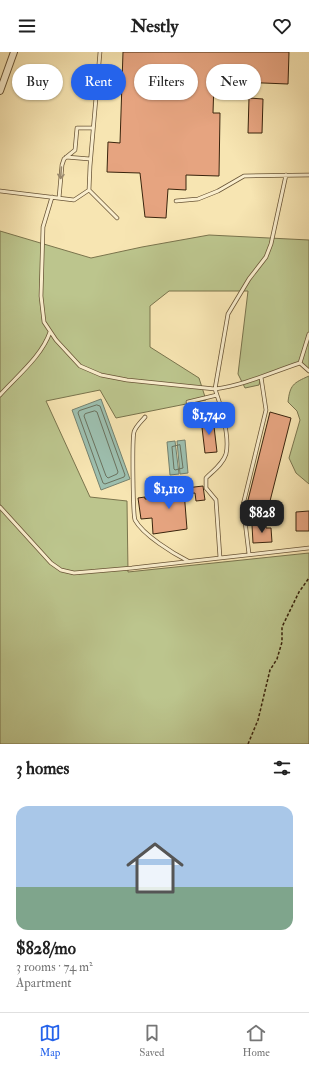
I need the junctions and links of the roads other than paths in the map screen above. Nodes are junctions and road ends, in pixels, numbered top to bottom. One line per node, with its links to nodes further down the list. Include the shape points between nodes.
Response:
1 (14, 52): 3 (street)
2 (100, 52): 4 (lane)
3 (0, 92)
4 (93, 128): 5 (lane, via 76,128 75,150); 6 (lane)
5 (66, 157): 6 (lane); 12 (lane, one-way to 12, via 62,165)
6 (90, 159): 9 (lane)
7 (286, 175): 8 (lane); 13 (lane, via 244,176 198,199); 20 (lane, via 266,257 228,314)
8 (309, 175)
9 (89, 190): 12 (lane, via 74,200); 14 (lane)
10 (0, 191): 11 (lane)
11 (52, 197): 12 (lane); 15 (lane, via 43,227 41,296 44,322)
12 (60, 198)
13 (176, 201)
14 (117, 218)
15 (50, 332): 20 (lane, via 80,366 101,375); 21 (lane, via 37,355)
16 (309, 334): 17 (lane)
17 (300, 363): 18 (lane); 19 (lane)
18 (309, 371)
19 (261, 377): 20 (lane); 27 (lane, via 266,410 243,505)
20 (215, 389): 22 (lane)
21 (0, 395)
22 (217, 395): 23 (lane); 28 (lane, via 226,435 226,454 222,462 206,478 206,488 216,500)
23 (188, 402)
24 (145, 418): 29 (lane, via 134,431 135,521 156,540)
25 (0, 507): 29 (lane, via 51,563 61,570 74,573)
26 (309, 548): 27 (lane)
27 (249, 554): 28 (lane)
28 (220, 558): 29 (lane)
29 (188, 561)

